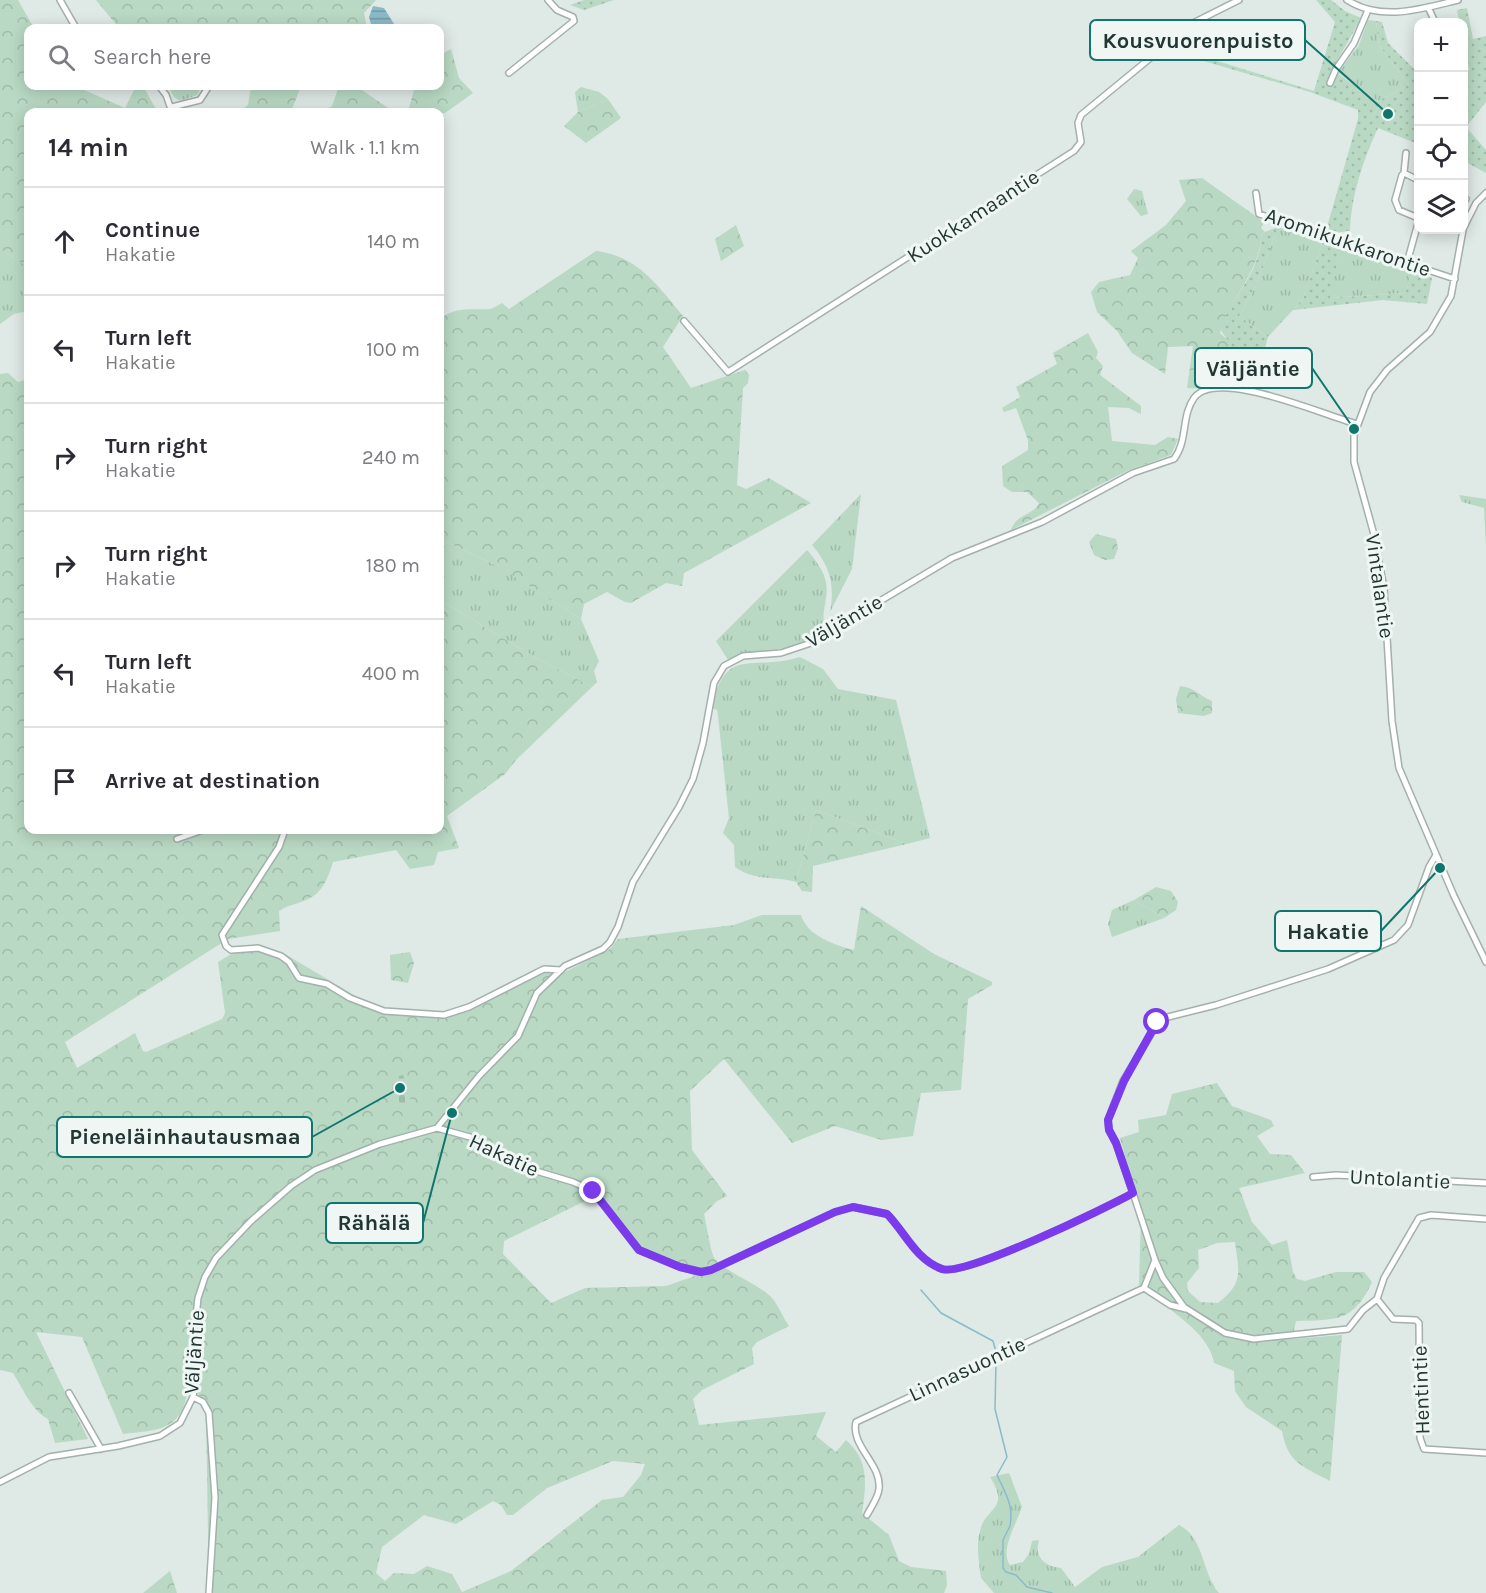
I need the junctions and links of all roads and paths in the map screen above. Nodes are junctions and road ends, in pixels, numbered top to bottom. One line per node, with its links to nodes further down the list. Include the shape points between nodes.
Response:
1 (60, 0): 10 (street)
2 (548, 0): 11 (street, via 557,10 573,16 574,21)
3 (1239, 0): 28 (street, Kuokkamaantie, via 1192,23 1081,115 1081,142 1074,151 728,372)
4 (1347, 0): 8 (street)
5 (1458, 0): 6 (street)
6 (1441, 2): 7 (street)
7 (1428, 7): 8 (street); 9 (street)
8 (1367, 13): 12 (street)
9 (1433, 18)
10 (74, 24)
11 (509, 72)
12 (1330, 83)
13 (161, 90): 15 (street)
14 (207, 90): 16 (street, via 200,100)
15 (171, 108)
16 (178, 108)
17 (1406, 153): 18 (street)
18 (1404, 173): 19 (street); 22 (street, via 1396,207)
19 (1414, 178)
20 (1256, 193): 26 (street, Aromikukkarontie, via 1259,214)
21 (1486, 193): 23 (street, Vintalantie)
22 (1414, 216)
23 (1468, 218)
24 (1416, 234): 26 (street)
25 (1462, 234): 27 (street, Vintalantie)
26 (1407, 263): 27 (street, Aromikukkarontie)
27 (1455, 279): 29 (street, Vintalantie, via 1438,321 1422,342 1379,379)
28 (684, 321)
29 (1357, 424): 33 (street, Vintalantie, via 1354,462 1384,588 1396,750 1410,797); 35 (street, Väljäntie, via 1247,390 1206,390 1192,401 1184,442 1174,459 1133,473 1042,522 952,558 808,644 781,653 730,661 714,683 693,779 633,882 614,937 603,949)
30 (190, 834): 32 (street)
31 (284, 834): 35 (street, via 222,935 225,946 231,950 258,948 289,962 299,978 327,984 384,1011 420,1014 444,1015 461,1010 544,969)
32 (177, 838)
33 (1436, 855): 34 (street, Vintalantie); 39 (street, via 1408,925 1394,940 1328,969 1157,1022 1124,1081 1108,1120)
34 (1486, 962)
35 (561, 970): 36 (street, Väljäntie, via 537,993 518,1036)
36 (437, 1128): 39 (street, Hakatie, via 470,1137 513,1164 593,1191 639,1250 701,1272 853,1207 887,1214 901,1235 928,1261 945,1270 955,1270 1009,1251); 46 (street, Väljäntie, via 349,1155 315,1170 251,1221 216,1258 205,1276 195,1316)
37 (1313, 1177): 38 (street, Untolantie)
38 (1486, 1183)
39 (1133, 1193): 41 (street)
40 (1486, 1219): 43 (street, via 1431,1215 1419,1218 1384,1278)
41 (1155, 1260): 42 (street); 44 (street, via 1175,1296)
42 (1144, 1288): 44 (street, via 1170,1305); 50 (street, Linnasuontie, via 859,1419 856,1432 879,1481 878,1495)
43 (1377, 1299): 44 (street, via 1344,1331 1254,1339 1225,1333); 48 (street, Hentintie, via 1393,1319 1419,1323 1420,1438 1424,1449)
44 (1188, 1309)
45 (69, 1393): 47 (street)
46 (193, 1397): 47 (street, Väljäntie, via 188,1412 172,1430); 51 (street, via 203,1402 209,1413 215,1498)
47 (101, 1449): 49 (street, Väljäntie, via 49,1457)
48 (1486, 1453)
49 (0, 1482)
50 (867, 1515)
51 (209, 1593)

